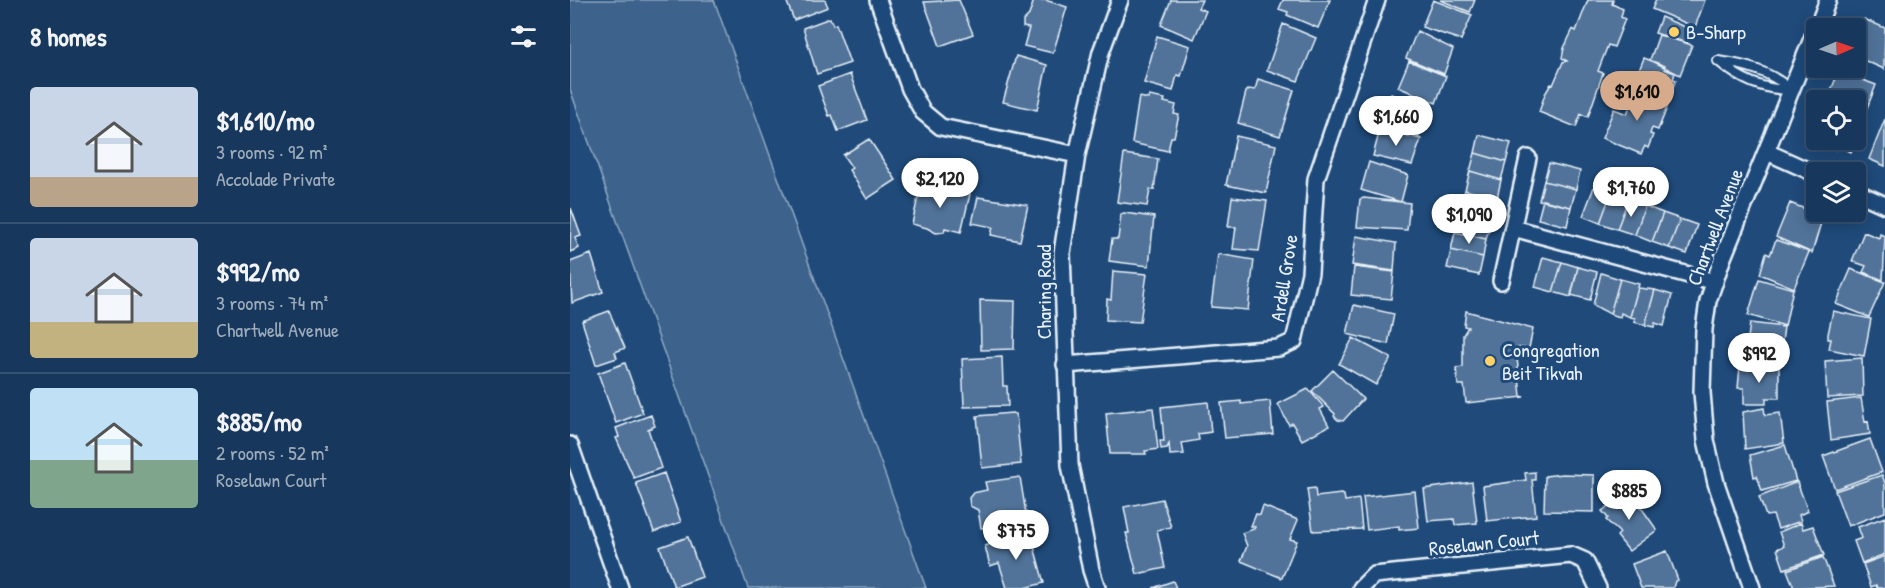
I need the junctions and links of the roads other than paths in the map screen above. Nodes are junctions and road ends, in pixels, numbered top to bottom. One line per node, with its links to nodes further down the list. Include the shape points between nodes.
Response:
1 (878, 0): 9 (street, via 910,89 923,112 941,127)
2 (1120, 0): 9 (street, Charing Road, via 1101,52)
3 (1377, 0): 17 (street, Ardell Grove, via 1316,179 1310,273 1294,341 1279,348)
4 (1828, 0): 5 (street, Chartwell Avenue)
5 (1821, 18)
6 (1806, 56): 7 (street, Chartwell Avenue)
7 (1792, 90): 7 (lane, via 1774,75 1744,64 1718,61 1740,79 1771,90); 8 (street, Chartwell Avenue)
8 (1767, 152): 11 (street); 16 (street, Chartwell Avenue)
9 (1077, 155): 17 (street, Charing Road, via 1062,253)
10 (1528, 158): 14 (street)
11 (1806, 170)
12 (1866, 196): 13 (street)
13 (1885, 205)
14 (1513, 228): 15 (street); 16 (street)
15 (1501, 281)
16 (1714, 282): 23 (street, Chartwell Avenue, via 1708,301 1702,361 1706,440 1716,483)
17 (1065, 365): 20 (street, Charing Road, via 1070,465)
18 (570, 445): 19 (street)
19 (620, 588)
20 (1097, 588)
21 (1361, 588): 22 (street, Roselawn Court, via 1374,575 1570,555 1586,561)
22 (1598, 588)
23 (1752, 588)

